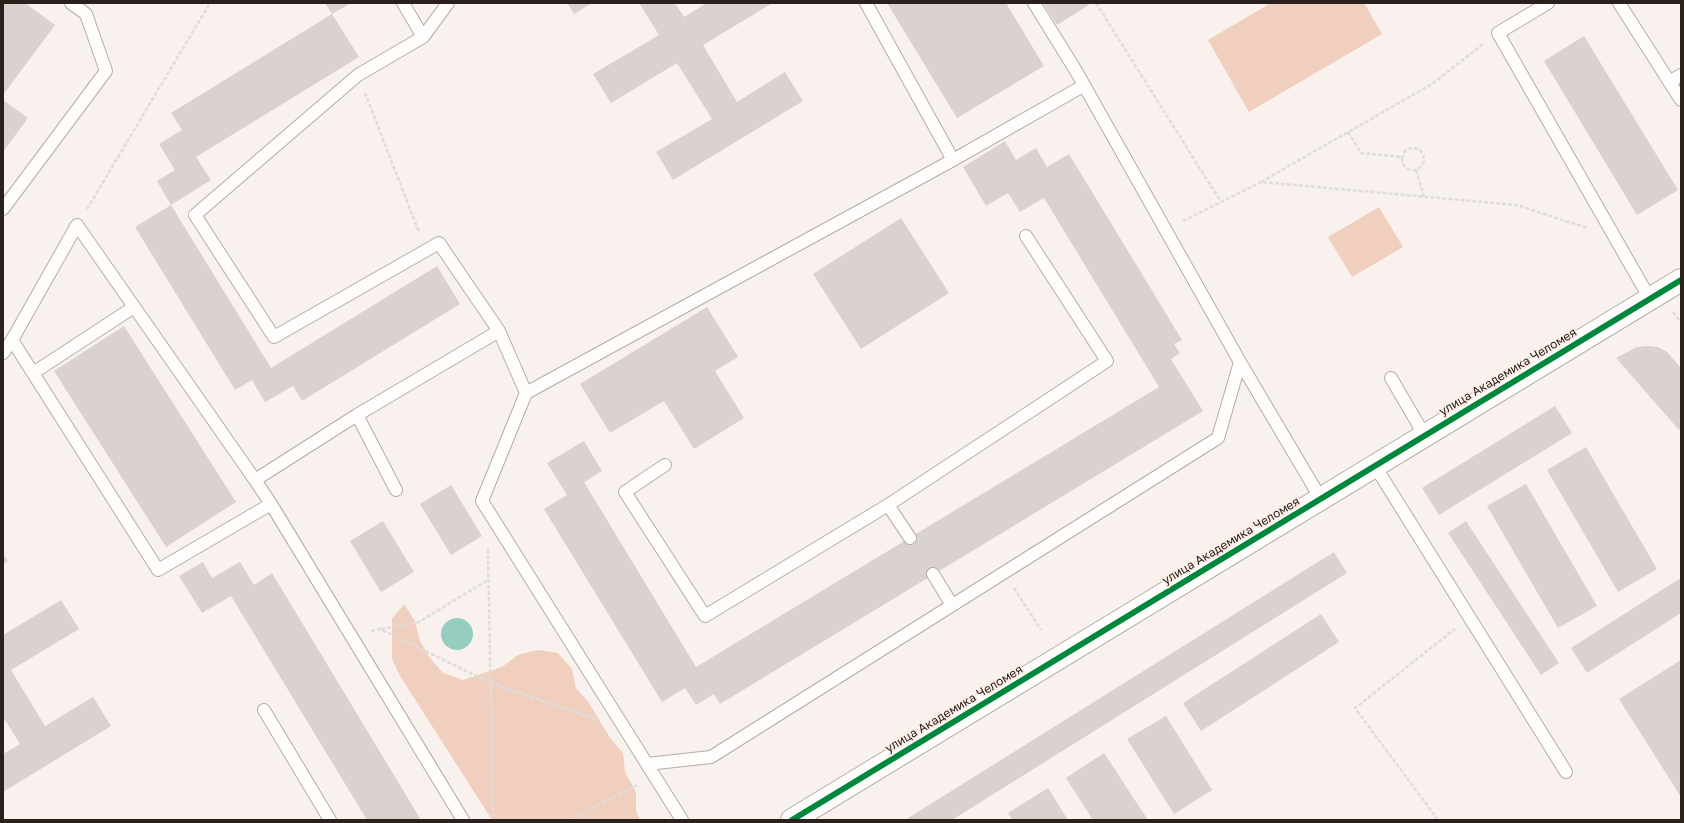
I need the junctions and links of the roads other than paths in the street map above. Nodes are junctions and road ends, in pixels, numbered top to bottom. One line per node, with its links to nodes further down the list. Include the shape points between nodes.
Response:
1 (71, 3): 14 (lane, via 86,14 106,71)
2 (403, 3): 8 (lane)
3 (448, 3): 8 (lane)
4 (866, 3): 13 (lane)
5 (1034, 3): 11 (lane)
6 (1548, 3): 17 (lane, via 1498,32)
7 (1619, 3): 10 (lane)
8 (423, 37): 19 (lane, via 358,75 195,215 274,337 439,244)
9 (1681, 75): 10 (lane)
10 (1669, 82): 12 (lane)
11 (1083, 86): 13 (lane); 22 (lane)
12 (1681, 100)
13 (954, 160): 25 (lane)
14 (3, 209)
15 (1026, 236): 34 (lane, via 1107,361)
16 (1681, 280): 17 (street, улица Академика Челомея)
17 (1650, 299): 27 (street, улица Академика Челомея)
18 (134, 307): 20 (lane, via 77,225); 23 (lane); 30 (lane)
19 (499, 331): 25 (lane); 26 (lane)
20 (12, 340): 21 (lane); 23 (lane)
21 (3, 353)
22 (1240, 362): 32 (lane); 37 (lane, via 1218,438)
23 (33, 373): 33 (lane, via 158,570)
24 (1391, 378): 27 (lane)
25 (526, 393): 39 (lane, via 482,501)
26 (357, 415): 30 (lane); 31 (lane)
27 (1425, 436): 29 (street, улица Академика Челомея)
28 (665, 465): 34 (lane, via 625,492 704,616)
29 (1375, 466): 32 (street, улица Академика Челомея); 40 (lane)
30 (255, 480): 33 (lane)
31 (396, 490)
32 (1321, 499): 44 (street, улица Академика Челомея)
33 (271, 504): 42 (lane)
34 (888, 505): 35 (lane)
35 (910, 538)
36 (933, 574): 37 (lane)
37 (952, 605): 39 (lane, via 711,757)
38 (264, 710): 41 (lane)
39 (647, 764): 43 (lane)
40 (1566, 772)
41 (330, 820)
42 (463, 820)
43 (682, 820)
44 (792, 820)

